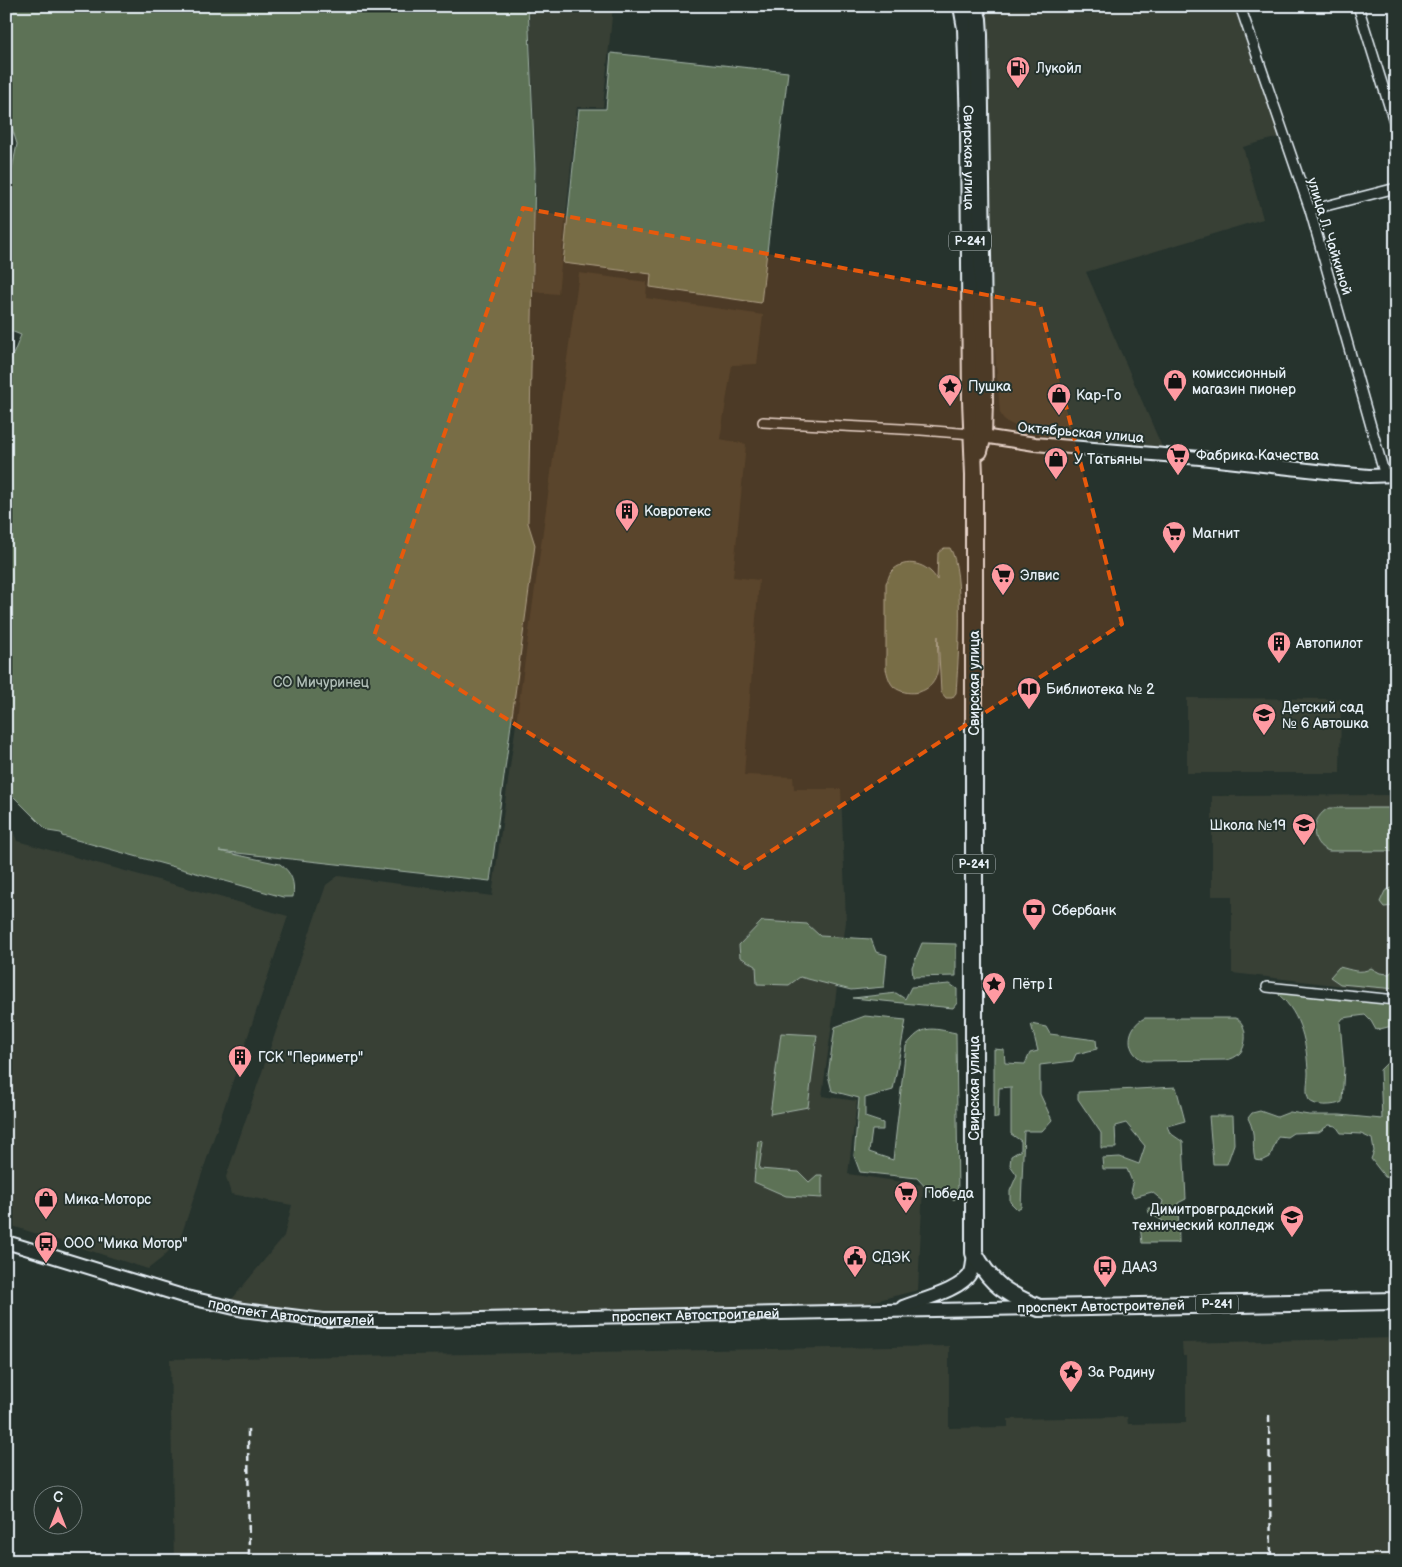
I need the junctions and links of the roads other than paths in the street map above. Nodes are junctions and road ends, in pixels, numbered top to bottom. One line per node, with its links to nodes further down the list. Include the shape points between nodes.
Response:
1 (962, 6): 9 (highway, Свирская улица / Р-241, via 966,28)
2 (974, 6): 9 (highway, Свирская улица / Р-241, via 979,35 984,402)
3 (1240, 6): 7 (street, улица Л. Чайкиной)
4 (1358, 6): 5 (street)
5 (1396, 128)
6 (1396, 188): 7 (street)
7 (1310, 210): 10 (street, улица Л. Чайкиной)
8 (764, 422): 9 (street, Октябрьская улица)
9 (977, 435): 10 (main road, Октябрьская улица, via 1019,442 1335,473); 14 (highway, Свирская улица / Р-241, via 974,475)
10 (1390, 475)
11 (1267, 987): 12 (street)
12 (1396, 1000)
13 (6, 1242): 17 (main road, проспект Автостроителей, via 186,1297 242,1310 324,1320)
14 (974, 1253): 16 (highway, Р-241, via 1004,1291); 17 (main road, Свирская улица, via 971,1273 963,1282)
15 (1396, 1301): 16 (highway, проспект Автостроителей / Р-241)
16 (1039, 1308): 17 (main road, проспект Автостроителей)
17 (893, 1311)

